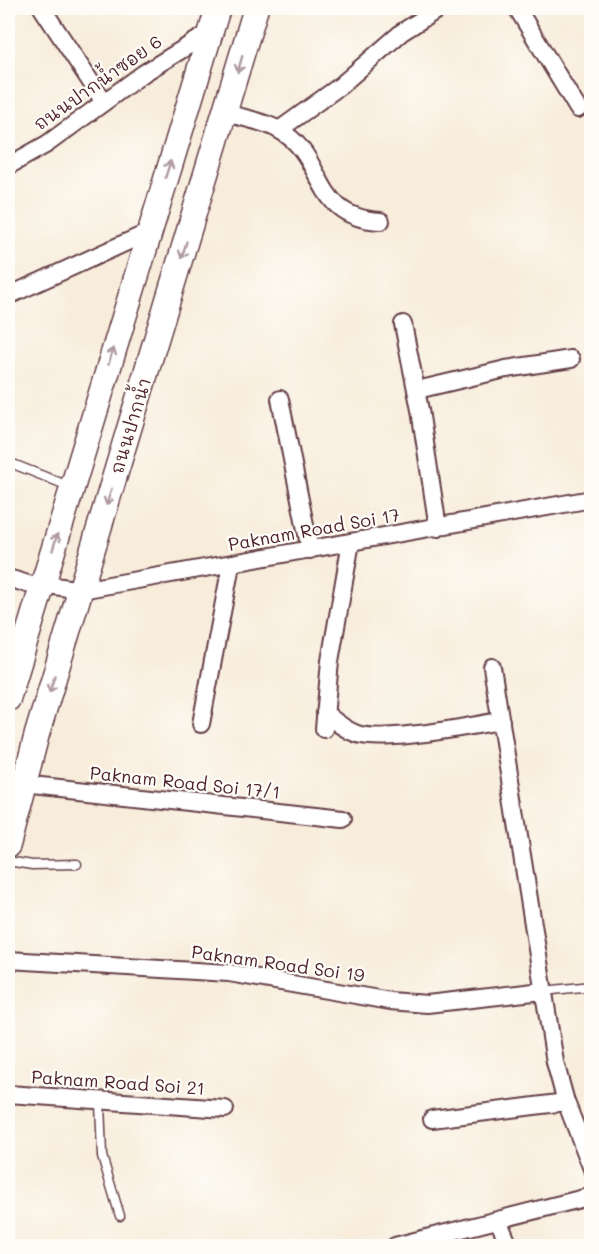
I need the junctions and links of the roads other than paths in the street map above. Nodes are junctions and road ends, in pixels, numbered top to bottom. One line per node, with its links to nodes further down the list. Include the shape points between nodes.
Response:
1 (42, 8): 7 (street)
2 (218, 8): 6 (street)
3 (256, 8): 9 (street, ถนนปากน้ำ, one-way to 9)
4 (440, 8): 11 (street, via 402,32 340,86)
5 (517, 8): 8 (street)
6 (212, 31): 7 (street, ถนนปากน้ำซอย 6, via 179,49); 10 (street)
7 (104, 102): 13 (street, ถนนปากน้ำซอย 6, via 47,144)
8 (578, 109)
9 (226, 113): 11 (street); 12 (street, ถนนปากน้ำ)
10 (181, 128): 12 (street); 15 (street, one-way to 10)
11 (279, 130): 14 (street, via 297,146 334,205 351,217)
12 (218, 138): 30 (street, ถนนปากน้ำ, one-way to 30)
13 (8, 166)
14 (381, 222)
15 (148, 232): 16 (street); 22 (street, one-way to 15)
16 (8, 296)
17 (403, 324): 19 (street)
18 (571, 359): 19 (street, via 506,369)
19 (417, 390): 24 (street)
20 (280, 399): 26 (street)
21 (8, 462): 22 (lane)
22 (72, 488): 29 (street, one-way to 22)
23 (591, 499): 24 (street, Paknam Road Soi 17)
24 (438, 528): 25 (street, Paknam Road Soi 17)
25 (351, 542): 26 (street, Paknam Road Soi 17); 33 (street, via 330,661 325,721 374,736)
26 (310, 550): 27 (street, Paknam Road Soi 17)
27 (231, 565): 30 (street, Paknam Road Soi 17); 34 (street)
28 (8, 578): 29 (street, Paknam Road Soi 17)
29 (42, 586): 30 (street, Paknam Road Soi 17); 32 (street)
30 (81, 590): 35 (street, ถนนปากน้ำ, one-way to 35)
31 (492, 668): 33 (street)
32 (8, 699)
33 (501, 722): 42 (street)
34 (201, 724)
35 (23, 784): 36 (street, Paknam Road Soi 17/1); 37 (street, ถนนปากน้ำ)
36 (343, 819)
37 (8, 845)
38 (8, 861): 39 (lane)
39 (77, 864)
40 (8, 960): 42 (street, Paknam Road Soi 19, via 229,973 427,1004)
41 (591, 986): 42 (lane)
42 (543, 991): 45 (street)
43 (8, 1094): 44 (street, Paknam Road Soi 21)
44 (100, 1102): 46 (street, Paknam Road Soi 21); 50 (lane, via 102,1156)
45 (566, 1102): 47 (street); 48 (street)
46 (225, 1110)
47 (432, 1119)
48 (591, 1169)
49 (591, 1196): 51 (street)
50 (120, 1216)
51 (499, 1222): 52 (street); 53 (street)
52 (405, 1245)
53 (509, 1246)

